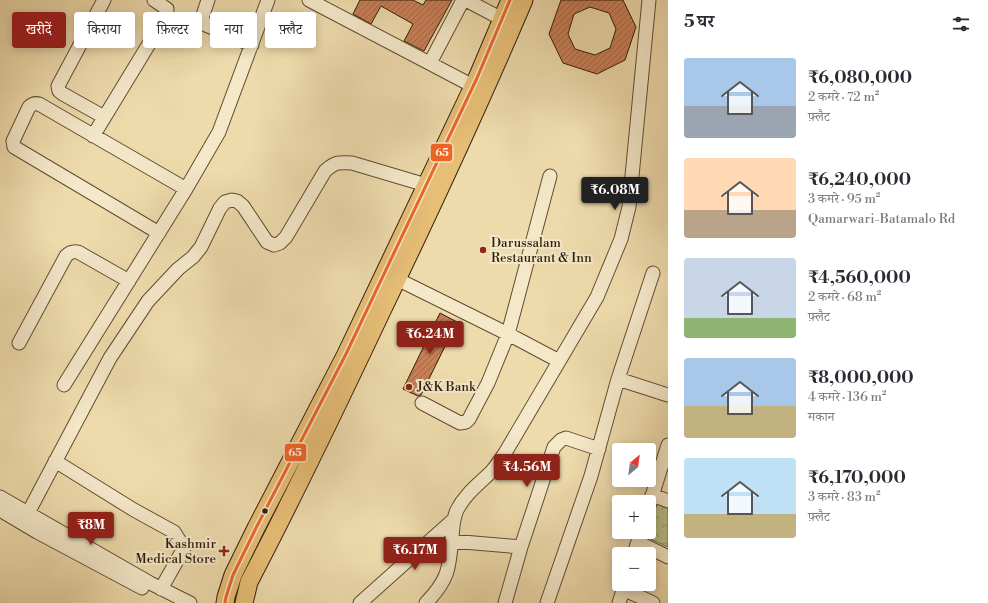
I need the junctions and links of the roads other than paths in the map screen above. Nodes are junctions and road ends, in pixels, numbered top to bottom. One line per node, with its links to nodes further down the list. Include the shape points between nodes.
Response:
1 (104, 0): 17 (street, via 58,86 63,94)
2 (154, 0): 17 (street, via 166,9 166,16)
3 (208, 0): 12 (street, via 202,18)
4 (309, 0): 15 (street)
5 (463, 0): 15 (street)
6 (466, 0): 11 (street)
7 (510, 0): 11 (main road)
8 (524, 0): 24 (main road, via 488,84)
9 (650, 0): 28 (street, via 628,207 622,239 597,296)
10 (266, 1): 13 (street)
11 (502, 19): 16 (main road)
12 (210, 27)
13 (257, 29)
14 (251, 48): 21 (street, via 219,132)
15 (430, 63): 16 (street)
16 (473, 86): 20 (main road)
17 (104, 117): 18 (street)
18 (93, 136): 21 (street); 22 (street, via 36,103 29,107 13,145 17,150)
19 (550, 176): 26 (street)
20 (426, 185): 35 (street, via 352,163 332,164 325,171 286,237 274,245 267,242 243,206 237,201 225,202 201,247 148,302 110,358); 53 (main road, via 346,354 256,528 233,576)
21 (186, 189): 22 (street)
22 (158, 233): 25 (street)
23 (653, 273): 29 (street)
24 (397, 279): 26 (street); 54 (main road, via 249,582)
25 (129, 281): 27 (street, via 78,252 70,253 66,256); 30 (street)
26 (508, 334): 28 (street); 32 (street, via 488,384 466,422 460,423)
27 (20, 343)
28 (559, 361): 43 (street, via 505,453 457,509)
29 (618, 379): 31 (street); 34 (street)
30 (64, 385)
31 (668, 395)
32 (422, 403)
33 (668, 445): 36 (street)
34 (599, 449): 46 (street, via 566,438 556,444); 58 (street)
35 (55, 461): 42 (street); 48 (street, via 174,532 184,548)
36 (666, 461): 37 (street)
37 (653, 495)
38 (0, 497): 42 (street)
39 (656, 501): 40 (street)
40 (668, 501)
41 (0, 510): 51 (street)
42 (28, 513): 48 (street)
43 (454, 520): 44 (street); 55 (street)
44 (451, 541): 46 (street); 56 (street, via 446,576)
45 (638, 543): 47 (street)
46 (521, 547): 57 (street)
47 (668, 557)
48 (161, 588): 52 (street)
49 (623, 591): 59 (street)
50 (631, 591): 60 (street)
51 (170, 603)
52 (190, 603)
53 (225, 603)
54 (244, 603)
55 (360, 603)
56 (426, 603)
57 (505, 603)
58 (547, 603)
59 (619, 603)
60 (653, 603)

